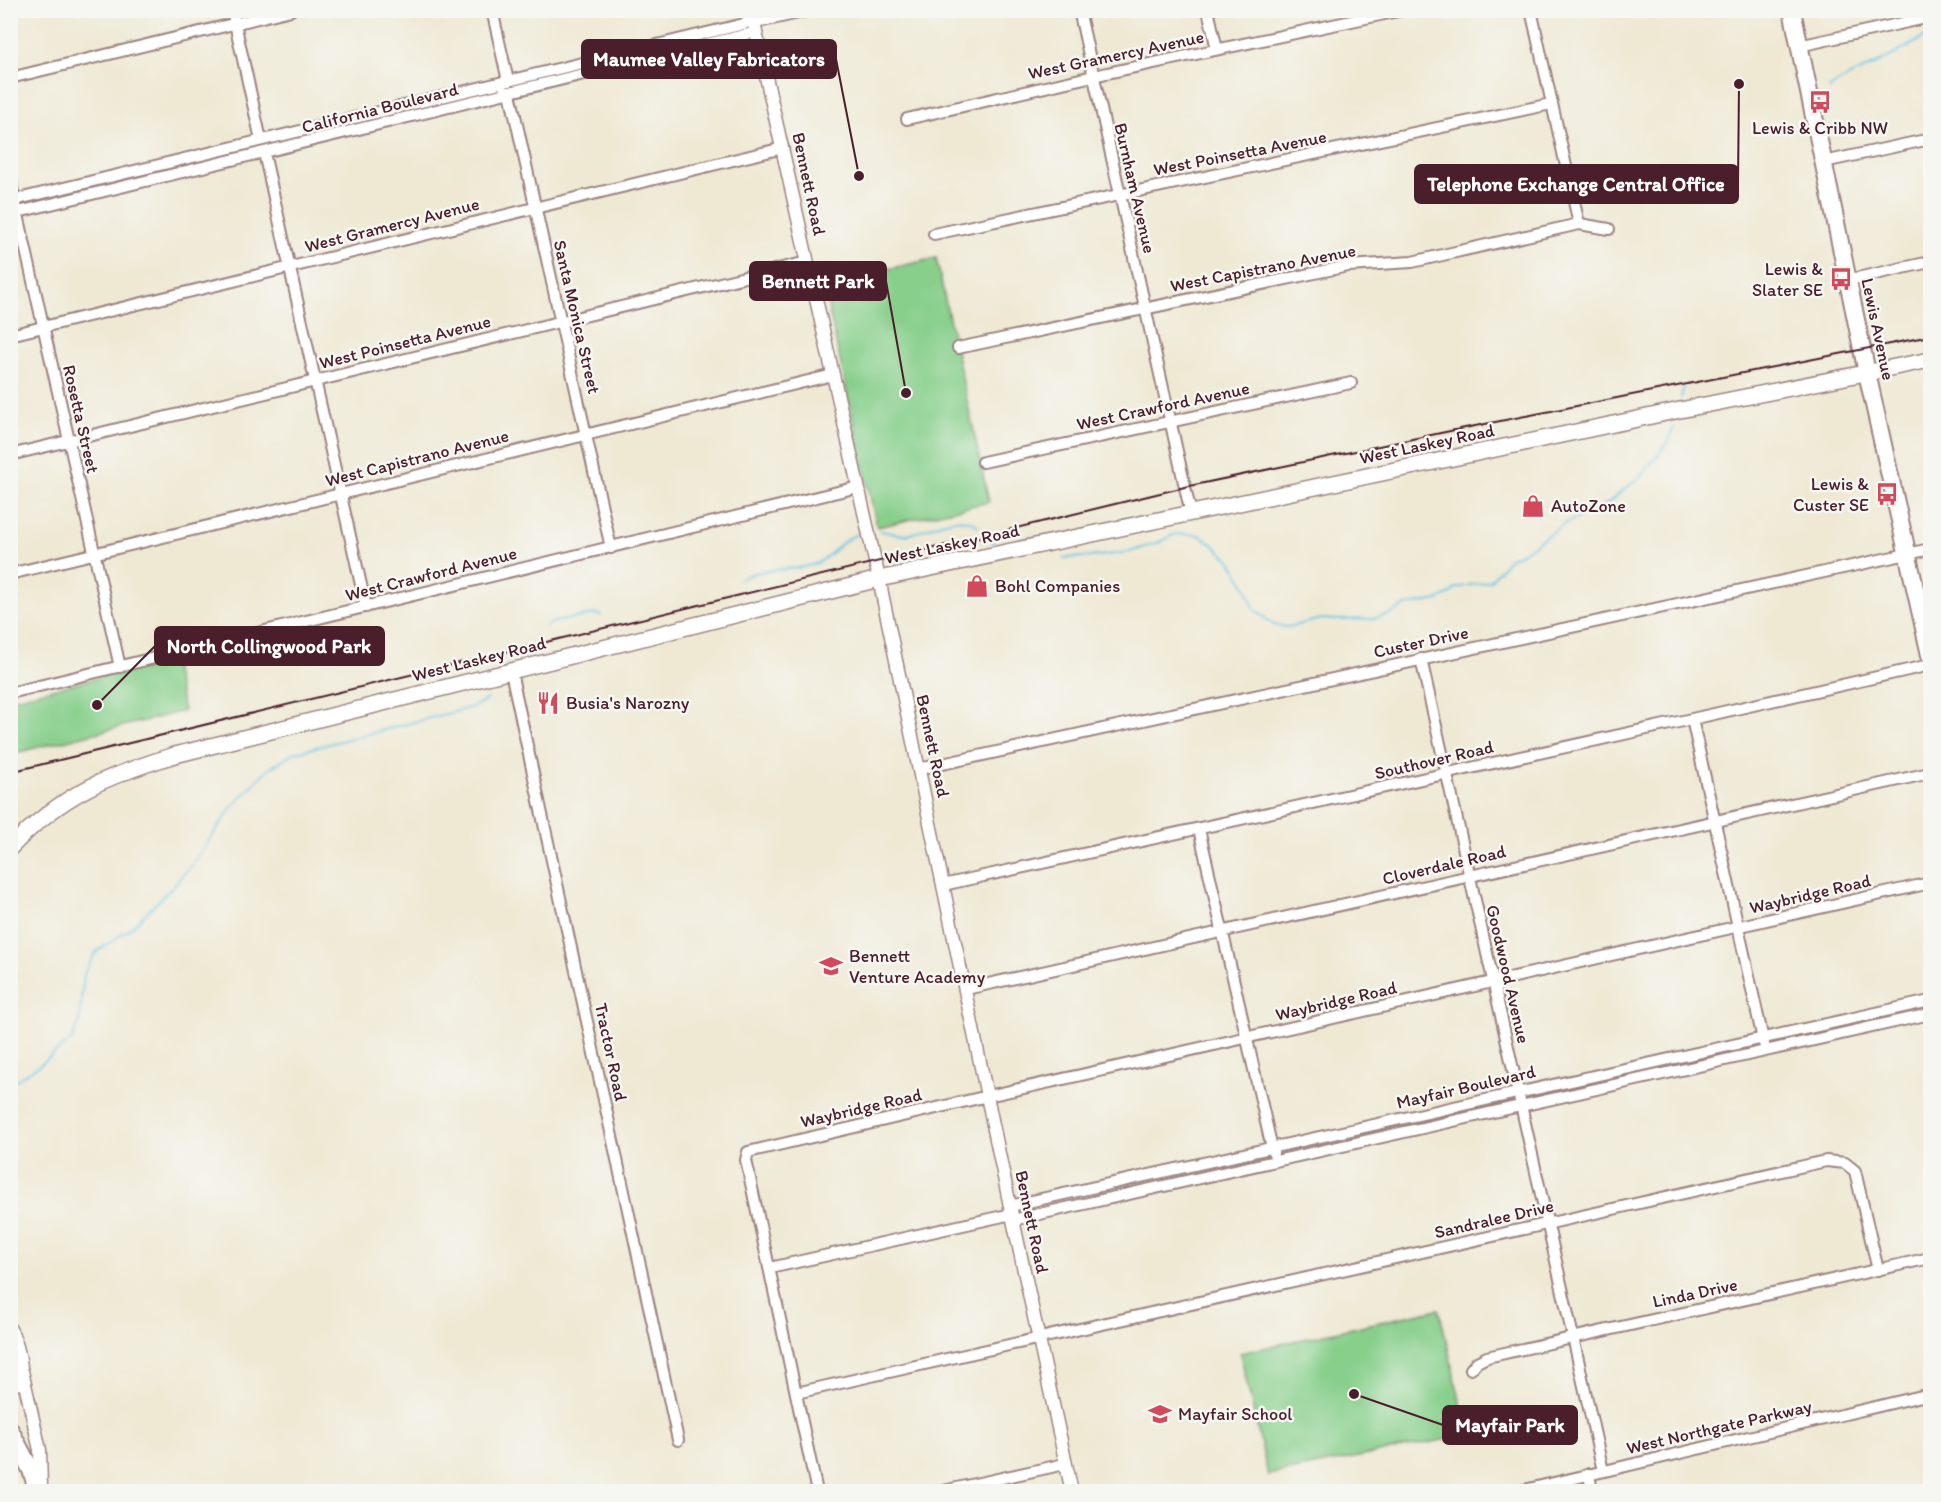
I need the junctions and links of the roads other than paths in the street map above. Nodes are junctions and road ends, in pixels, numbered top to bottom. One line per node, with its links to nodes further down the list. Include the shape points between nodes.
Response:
1 (232, 10): 12 (street)
2 (291, 10): 12 (street)
3 (492, 10): 18 (street, Santa Monica Street)
4 (812, 10): 11 (street, California Boulevard)
5 (1079, 10): 16 (street, Burnham Avenue)
6 (1208, 10): 14 (street)
7 (1403, 10): 14 (street, West Gramercy Avenue)
8 (1531, 10): 20 (street)
9 (1792, 10): 13 (main road, Lewis Avenue)
10 (1930, 17): 13 (street)
11 (754, 21): 15 (street, California Boulevard); 26 (street, Bennett Road)
12 (235, 25): 17 (street); 25 (street)
13 (1799, 46): 28 (main road, Lewis Avenue)
14 (1217, 50): 16 (street, West Gramercy Avenue)
15 (630, 58): 18 (street, California Boulevard); 19 (street, California Boulevard)
16 (1093, 76): 22 (street, West Gramercy Avenue); 31 (street, Burnham Avenue)
17 (10, 78)
18 (508, 81): 19 (street, Santa Monica Street, via 502,86); 21 (street, California Boulevard)
19 (510, 93): 23 (street, California Boulevard); 33 (street, Santa Monica Street)
20 (1551, 104): 31 (street, West Poinsetta Avenue); 35 (street)
21 (385, 110): 23 (street); 25 (street, California Boulevard)
22 (908, 118)
23 (388, 122): 27 (street, California Boulevard)
24 (1930, 139): 28 (street)
25 (261, 140): 27 (street, via 255,147); 29 (street, California Boulevard)
26 (783, 148): 33 (street, West Gramercy Avenue); 38 (street, Bennett Road)
27 (264, 153): 29 (street, California Boulevard); 40 (street)
28 (1824, 162): 41 (main road, Lewis Avenue)
29 (139, 176): 32 (street, California Boulevard); 34 (street, California Boulevard)
30 (10, 179): 32 (street, Rosetta Street)
31 (1120, 195): 37 (street, West Poinsetta Avenue); 42 (street, Burnham Avenue)
32 (13, 201): 34 (street, Rosetta Street)
33 (536, 207): 40 (street, West Gramercy Avenue); 43 (street, Santa Monica Street)
34 (14, 213): 44 (street, Rosetta Street)
35 (1579, 224): 36 (street, West Capistrano Avenue); 42 (street, West Capistrano Avenue, via 1412,262 1348,266)
36 (1610, 229)
37 (934, 234)
38 (807, 262): 43 (street, West Poinsetta Avenue); 49 (street, Bennett Road)
39 (1930, 262): 41 (street)
40 (290, 267): 44 (street, West Gramercy Avenue); 50 (street)
41 (1848, 280): 48 (main road, Lewis Avenue)
42 (1145, 308): 46 (street, West Capistrano Avenue); 52 (street, Burnham Avenue)
43 (561, 321): 50 (street, West Poinsetta Avenue); 53 (street, Santa Monica Street)
44 (44, 327): 45 (street, West Gramercy Avenue); 54 (street, Rosetta Street)
45 (10, 335)
46 (958, 348)
47 (1930, 360): 48 (main road, West Laskey Road)
48 (1867, 373): 59 (main road, West Laskey Road); 63 (main road, Lewis Avenue)
49 (833, 375): 53 (street, West Capistrano Avenue); 57 (street, Bennett Road)
50 (315, 381): 54 (street, West Poinsetta Avenue); 58 (street)
51 (1351, 383): 52 (street, West Crawford Avenue)
52 (1170, 421): 56 (street, West Crawford Avenue); 59 (street, Burnham Avenue)
53 (586, 433): 58 (street, West Capistrano Avenue); 60 (street, Santa Monica Street)
54 (69, 441): 55 (street, West Poinsetta Avenue); 62 (street, Rosetta Street)
55 (10, 456)
56 (983, 462)
57 (858, 487): 60 (street, West Crawford Avenue); 65 (street, Bennett Road)
58 (340, 494): 62 (street, West Capistrano Avenue); 66 (street)
59 (1191, 514): 65 (main road, West Laskey Road)
60 (611, 548): 66 (street, West Crawford Avenue)
61 (1930, 549): 63 (street, Custer Drive)
62 (95, 554): 64 (street, West Capistrano Avenue); 70 (street, Rosetta Street)
63 (1909, 555): 67 (main road, Lewis Avenue); 68 (street, Custer Drive)
64 (10, 574)
65 (879, 579): 71 (main road, West Laskey Road); 74 (street, Bennett Road)
66 (366, 607): 70 (street, West Crawford Avenue)
67 (1930, 655)
68 (1421, 659): 74 (street, Custer Drive); 76 (street, Goodwood Avenue)
69 (1930, 664): 73 (street, Southover Road)
70 (120, 667): 72 (street, West Crawford Avenue)
71 (511, 672): 79 (main road, West Laskey Road, via 130,769 77,793 39,820); 111 (street, Tractor Road)
72 (10, 693)
73 (1692, 719): 76 (street, Southover Road); 77 (street)
74 (919, 768): 82 (street, Bennett Road)
75 (1930, 773): 77 (street, Cloverdale Road)
76 (1447, 774): 78 (street, Southover Road); 80 (street, Goodwood Avenue)
77 (1715, 822): 80 (street, Cloverdale Road); 83 (street)
78 (1199, 829): 82 (street, Southover Road); 84 (street)
79 (10, 848)
80 (1470, 876): 84 (street, Cloverdale Road); 85 (street, Goodwood Avenue)
81 (1930, 883): 83 (street, Waybridge Road)
82 (944, 885): 86 (street, Bennett Road)
83 (1738, 927): 85 (street, Waybridge Road); 90 (street)
84 (1223, 932): 86 (street, Cloverdale Road); 89 (street)
85 (1493, 982): 89 (street, Waybridge Road); 92 (street, Goodwood Avenue)
86 (966, 989): 93 (street, Bennett Road)
87 (1930, 1001): 90 (street, Mayfair Boulevard)
88 (1930, 1014): 91 (street, Mayfair Boulevard)
89 (1247, 1038): 93 (street, Waybridge Road); 95 (street)
90 (1763, 1038): 91 (street); 92 (street, Mayfair Boulevard)
91 (1766, 1051): 94 (street, Mayfair Boulevard)
92 (1518, 1092): 94 (street, Goodwood Avenue); 95 (street, Mayfair Boulevard)
93 (988, 1096): 97 (street, Bennett Road); 100 (street, Waybridge Road, via 748,1152 746,1160)
94 (1521, 1106): 96 (street, Mayfair Boulevard); 98 (street, Goodwood Avenue)
95 (1272, 1148): 96 (street); 97 (street, Mayfair Boulevard)
96 (1275, 1161): 97 (street, Mayfair Boulevard)
97 (1011, 1214): 100 (street, Mayfair Boulevard); 104 (street, Bennett Road)
98 (1548, 1224): 101 (street, Sandralee Drive, via 1826,1161 1845,1163 1855,1171); 103 (street, Goodwood Avenue); 104 (street, Sandralee Drive)
99 (1930, 1258): 101 (street, Linda Drive)
100 (770, 1268): 108 (street)
101 (1878, 1270): 103 (street, Linda Drive)
102 (10, 1329): 106 (street)
103 (1573, 1337): 105 (street, Linda Drive, via 1487,1357); 113 (street, Goodwood Avenue)
104 (1038, 1338): 108 (street, Sandralee Drive); 112 (street, Bennett Road)
105 (1471, 1369)
106 (21, 1371): 107 (street, via 18,1382); 115 (street, via 40,1450)
107 (10, 1388)
108 (796, 1393): 116 (street)
109 (1930, 1394): 113 (street, West Northgate Parkway)
110 (10, 1430): 115 (main road)
111 (678, 1440)
112 (1065, 1464): 117 (street); 118 (street, Bennett Road)
113 (1603, 1471): 114 (street, West Northgate Parkway)
114 (1589, 1474): 119 (street, West Northgate Parkway); 120 (street)
115 (40, 1491)
116 (817, 1491)
117 (939, 1491)
118 (1071, 1491)
119 (1516, 1491)
120 (1592, 1491)

